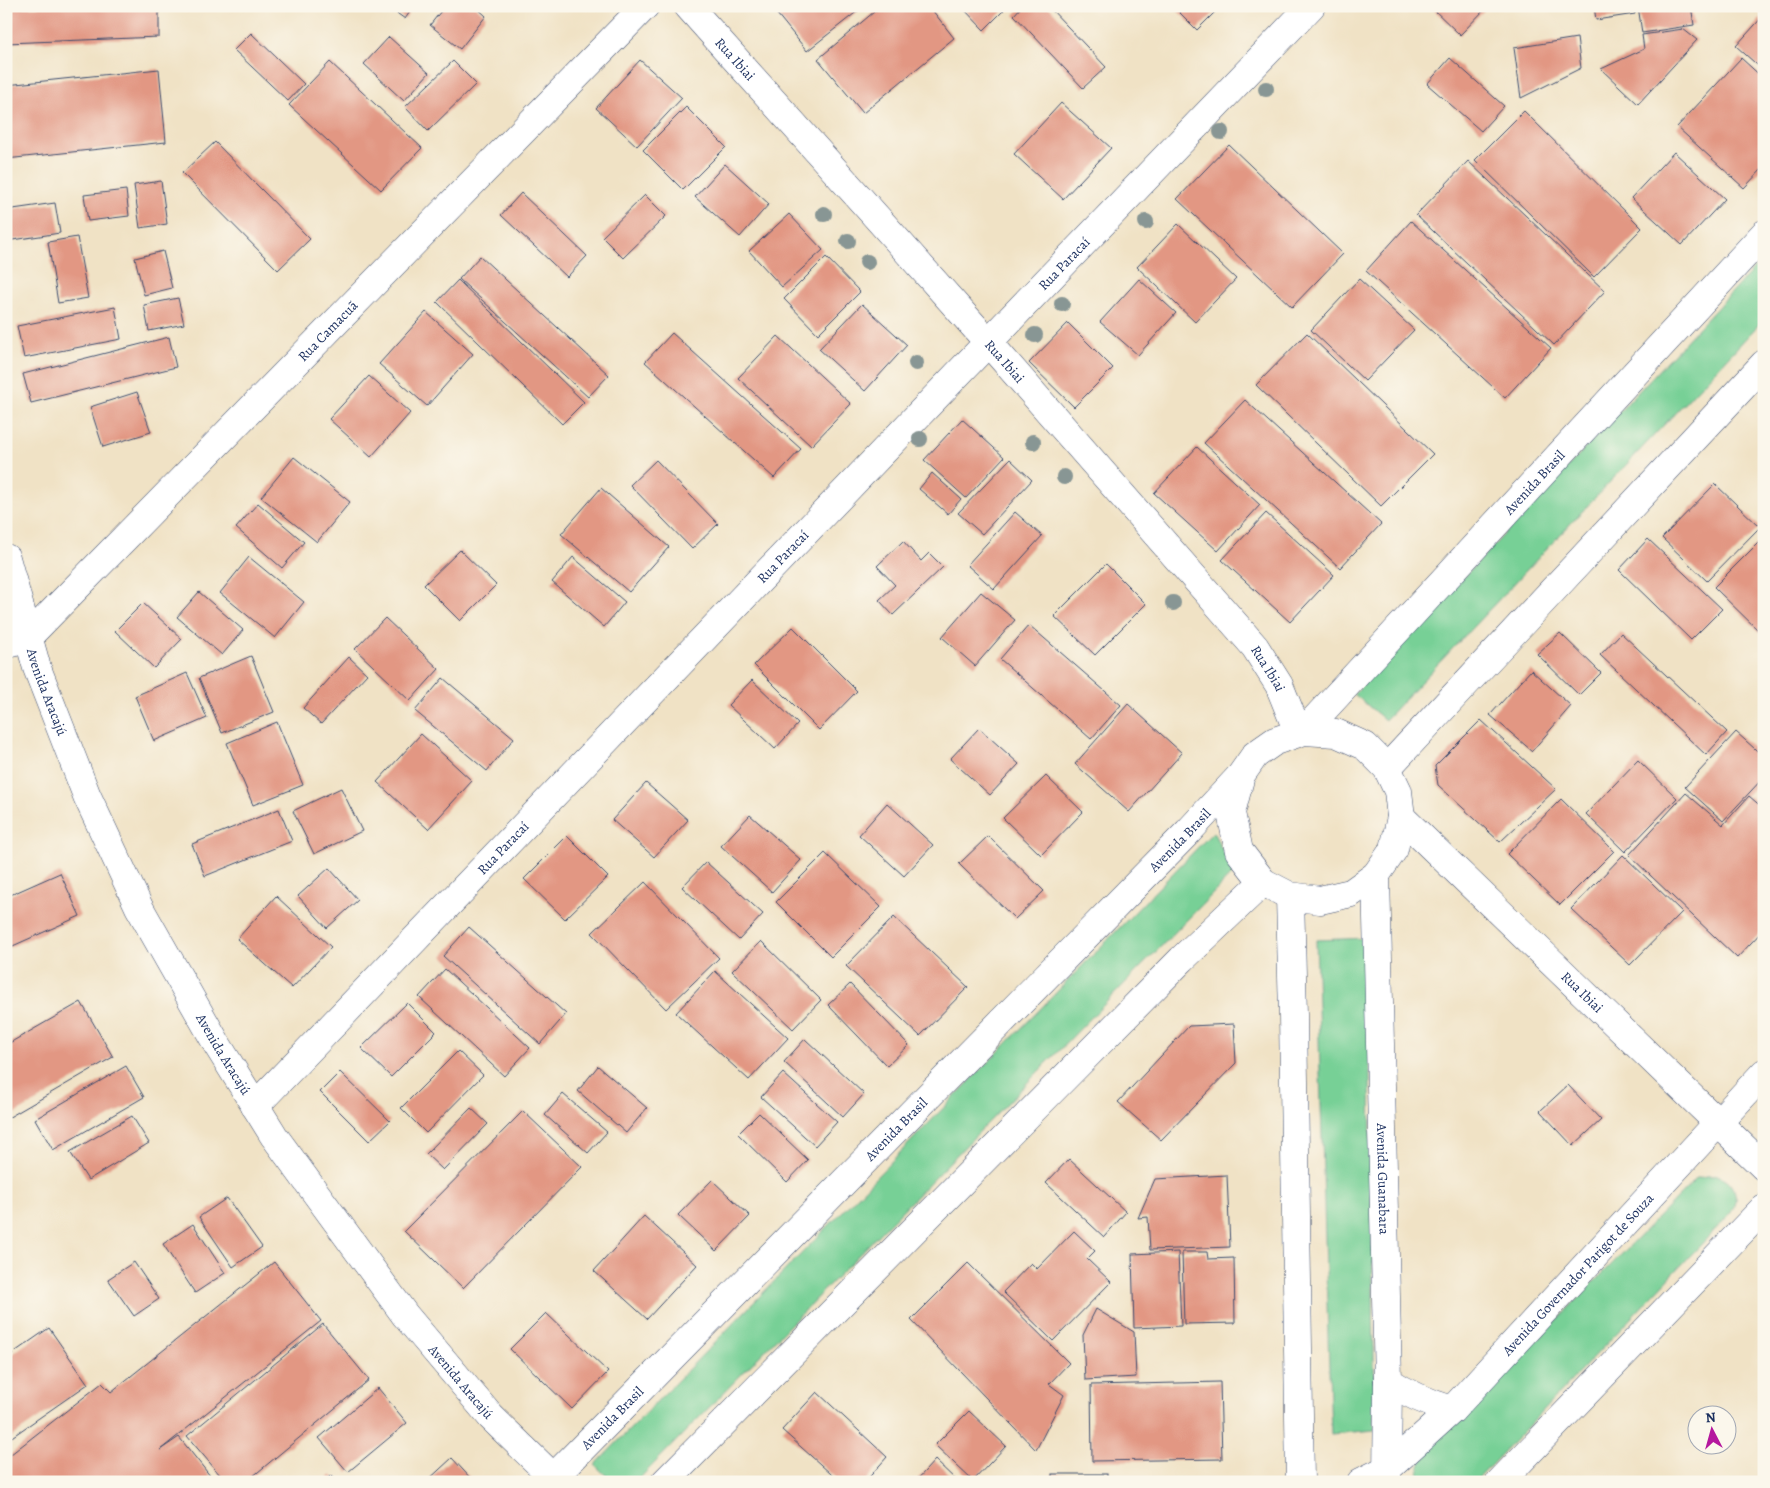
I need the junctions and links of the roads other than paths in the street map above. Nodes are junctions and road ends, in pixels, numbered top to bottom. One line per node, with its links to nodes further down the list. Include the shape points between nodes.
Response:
1 (645, 6): 8 (street, Rua Camacuã)
2 (688, 6): 5 (street, Rua Ibiai)
3 (1311, 6): 5 (street, Rua Paracaí)
4 (1764, 234): 9 (street, Avenida Brasil)
5 (989, 343): 9 (street, Rua Ibiai, via 1255,646 1279,685); 17 (street, Rua Paracaí)
6 (1764, 364): 10 (street)
7 (6, 558): 8 (street, Avenida Aracajú)
8 (17, 642): 17 (street, Avenida Aracajú, via 37,668 86,796 139,907)
9 (1301, 732): 10 (street, via 1336,733 1365,746); 11 (street, via 1275,741 1255,756)
10 (1387, 768): 12 (street, via 1398,791)
11 (1241, 775): 14 (street, via 1231,813 1239,851); 24 (street, Avenida Brasil)
12 (1401, 817): 13 (street, via 1394,848); 18 (street, Rua Ibiai)
13 (1376, 875): 15 (street, via 1351,893 1320,900); 21 (street, Avenida Guanabara)
14 (1263, 882): 15 (street); 25 (street, via 1182,959)
15 (1290, 896): 26 (street)
16 (1764, 1073): 18 (street, Avenida Governador Parigot de Souza)
17 (255, 1106): 24 (street, Avenida Aracajú, via 405,1314 491,1417)
18 (1717, 1122): 19 (street, Rua Ibiai); 22 (street, Avenida Governador Parigot de Souza)
19 (1764, 1167)
20 (1764, 1208): 28 (street)
21 (1388, 1381): 22 (street, via 1407,1394); 23 (street, Avenida Guanabara)
22 (1452, 1410): 23 (street, Avenida Governador Parigot de Souza)
23 (1387, 1476): 27 (street, Avenida Governador Parigot de Souza)
24 (553, 1480)
25 (665, 1482)
26 (1300, 1482)
27 (1361, 1482)
28 (1500, 1482)

